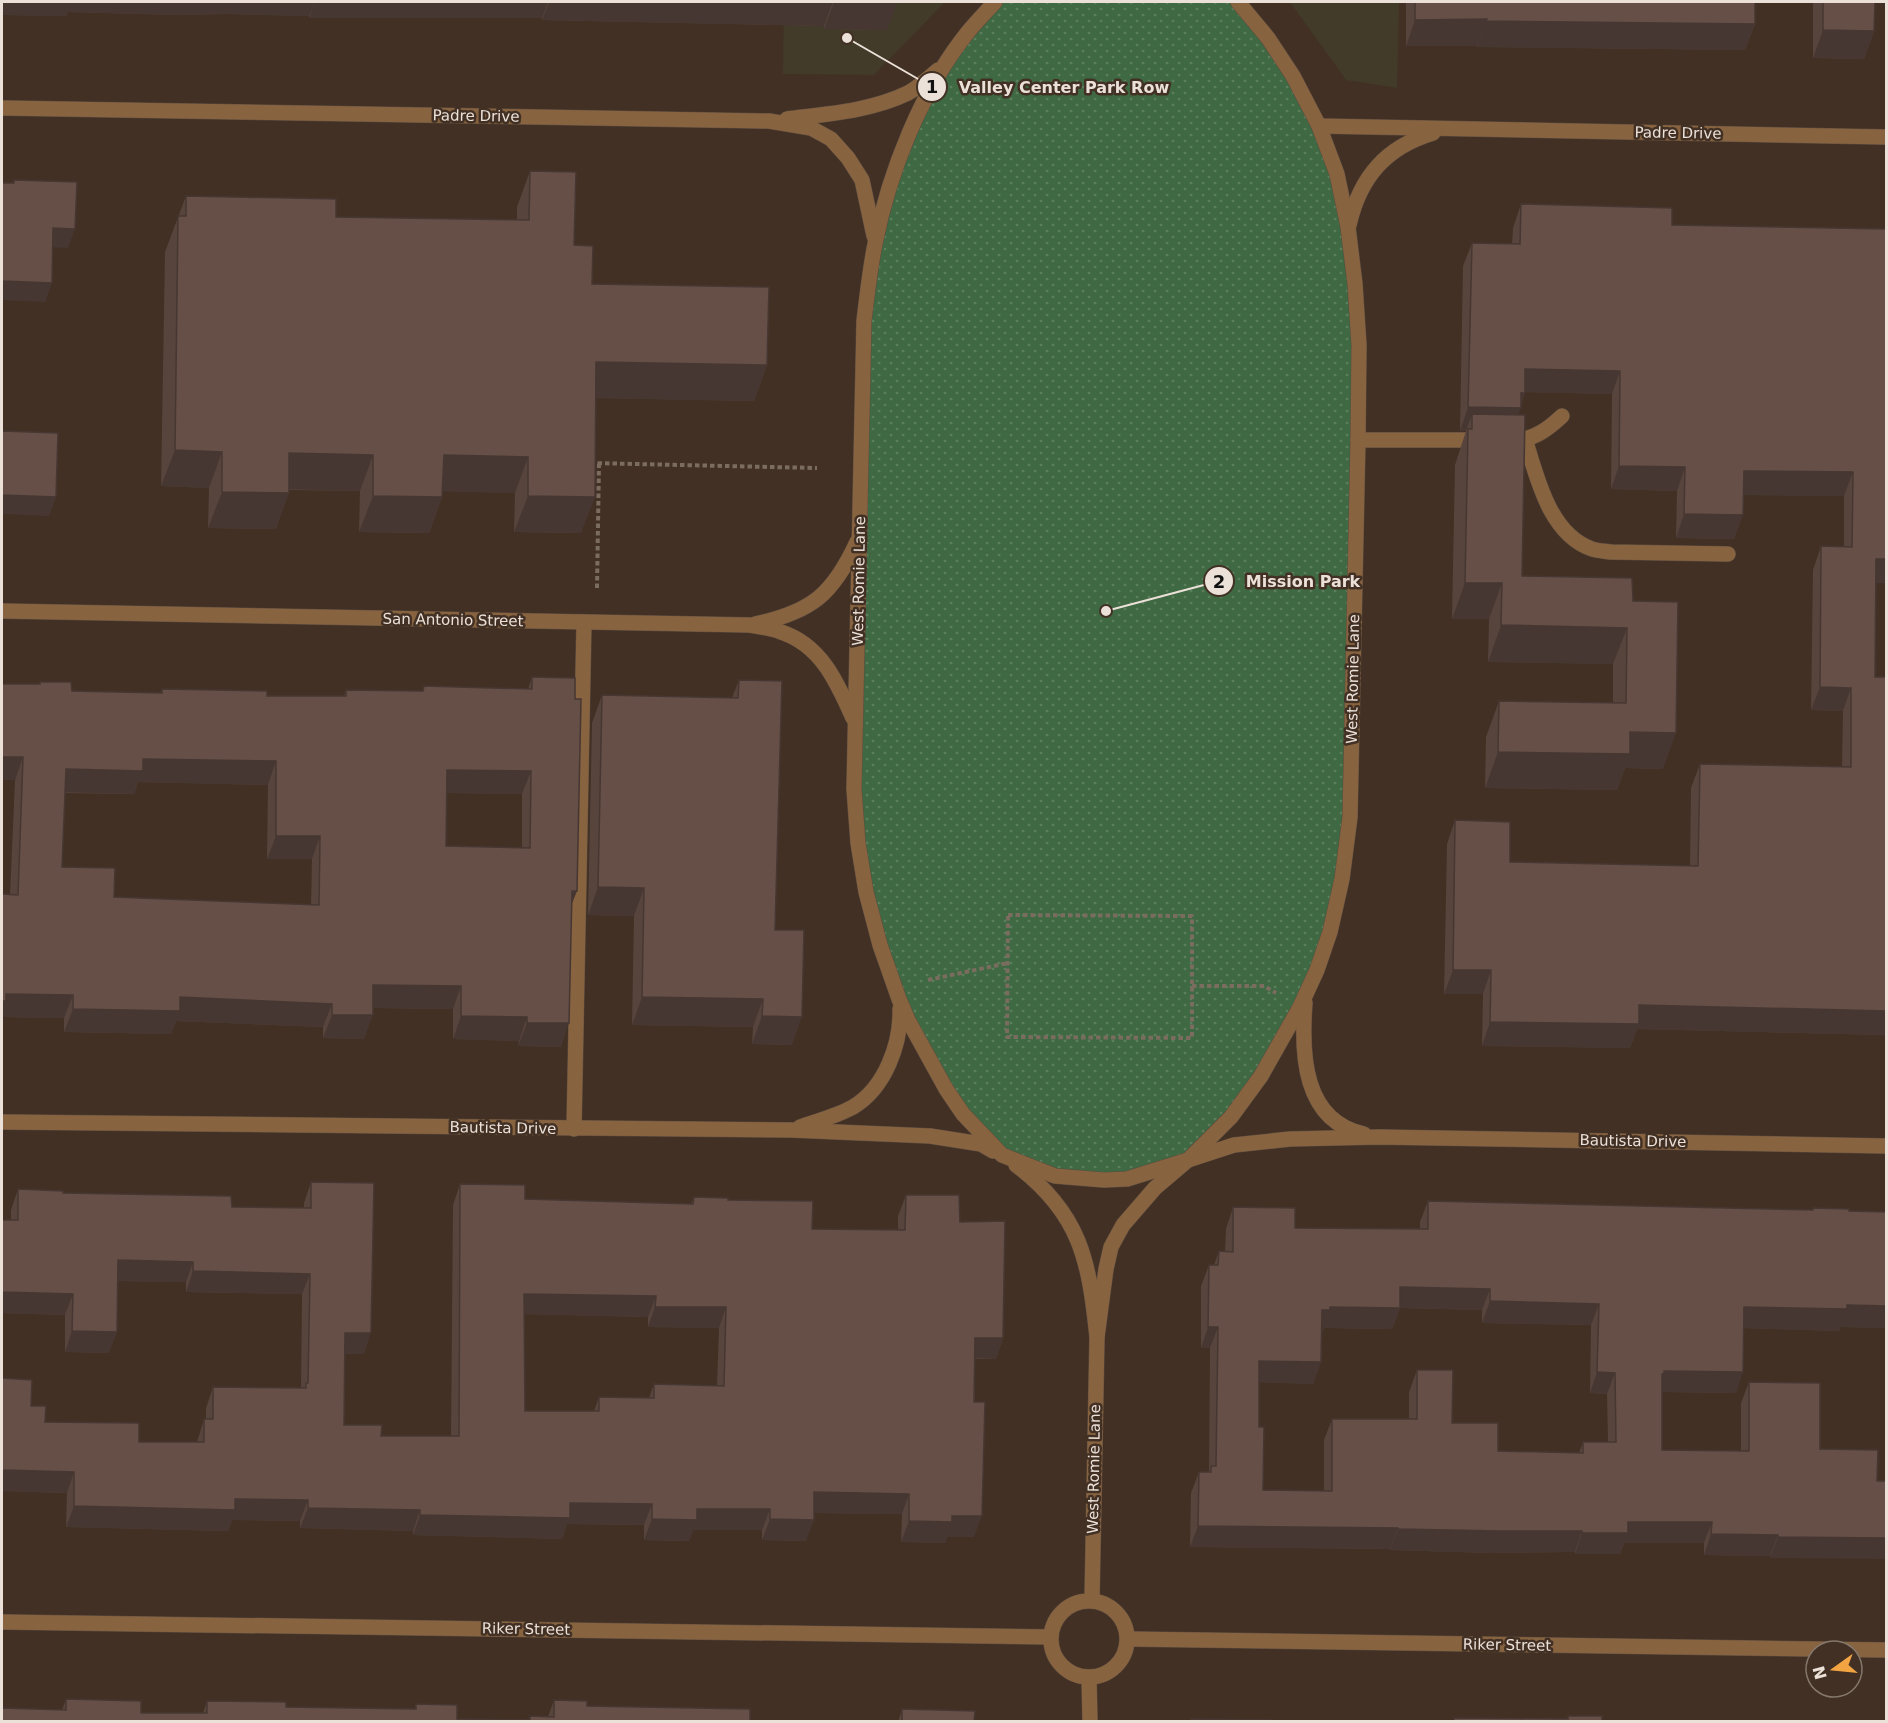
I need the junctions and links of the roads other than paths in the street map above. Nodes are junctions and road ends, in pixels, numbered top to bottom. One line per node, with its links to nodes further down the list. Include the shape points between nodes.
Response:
1 (995, 2): 3 (street, West Romie Lane)
2 (1238, 2): 6 (street, West Romie Lane, via 1293,76)
3 (945, 64): 5 (street, via 909,92 885,101); 10 (street, West Romie Lane, via 914,123)
4 (2, 108): 5 (street, Padre Drive)
5 (769, 121): 10 (street, Padre Drive, via 811,128 831,139 848,158 862,180)
6 (1319, 126): 7 (street); 9 (street, West Romie Lane, via 1337,174)
7 (1469, 130): 8 (street, Padre Drive); 9 (street, via 1417,138 1384,158 1359,193)
8 (1887, 137)
9 (1348, 227): 13 (street, West Romie Lane, via 1359,345)
10 (875, 242): 14 (street, West Romie Lane, via 864,321)
11 (1562, 416): 12 (street, via 1541,433)
12 (1525, 439): 13 (street); 15 (street, via 1546,502 1574,540 1592,549 1611,552)
13 (1358, 440): 21 (street, West Romie Lane, via 1350,817 1330,932)
14 (860, 536): 18 (street, via 832,587 796,612); 19 (street, West Romie Lane)
15 (1728, 554)
16 (2, 611): 17 (street, San Antonio Street)
17 (584, 622): 18 (street, San Antonio Street); 23 (street)
18 (749, 625): 19 (street, San Antonio Street, via 780,631 802,641 817,654 830,670)
19 (856, 724): 20 (street, West Romie Lane, via 854,789 859,853 880,945)
20 (899, 999): 24 (street, via 895,1047 873,1090 851,1108); 27 (street, West Romie Lane, via 946,1089 963,1114)
21 (1303, 1000): 25 (street, via 1306,1066 1317,1100 1341,1126); 28 (street, West Romie Lane, via 1261,1076 1231,1117)
22 (2, 1122): 23 (street, Bautista Drive)
23 (574, 1129): 24 (street, Bautista Drive)
24 (791, 1130): 27 (street, Bautista Drive, via 930,1136 981,1144)
25 (1379, 1137): 26 (street, Bautista Drive); 28 (street, via 1256,1142 1214,1150)
26 (1887, 1146)
27 (1002, 1155): 28 (street, West Romie Lane, via 1055,1176 1104,1180 1127,1179); 29 (street, West Romie Lane, via 1048,1194 1070,1222 1087,1265)
28 (1188, 1160): 29 (street, West Romie Lane, via 1137,1207 1111,1247)
29 (1097, 1337): 30 (street, West Romie Lane)
30 (1092, 1600): 32 (street, via 1069,1606 1053,1624); 33 (street, via 1118,1612)
31 (2, 1622): 32 (street, Riker Street)
32 (1050, 1637): 35 (street, via 1061,1665 1078,1676)
33 (1128, 1639): 34 (street, Riker Street); 35 (street, via 1123,1658 1116,1666)
34 (1887, 1650)
35 (1089, 1677): 36 (street)
36 (1090, 1722)

